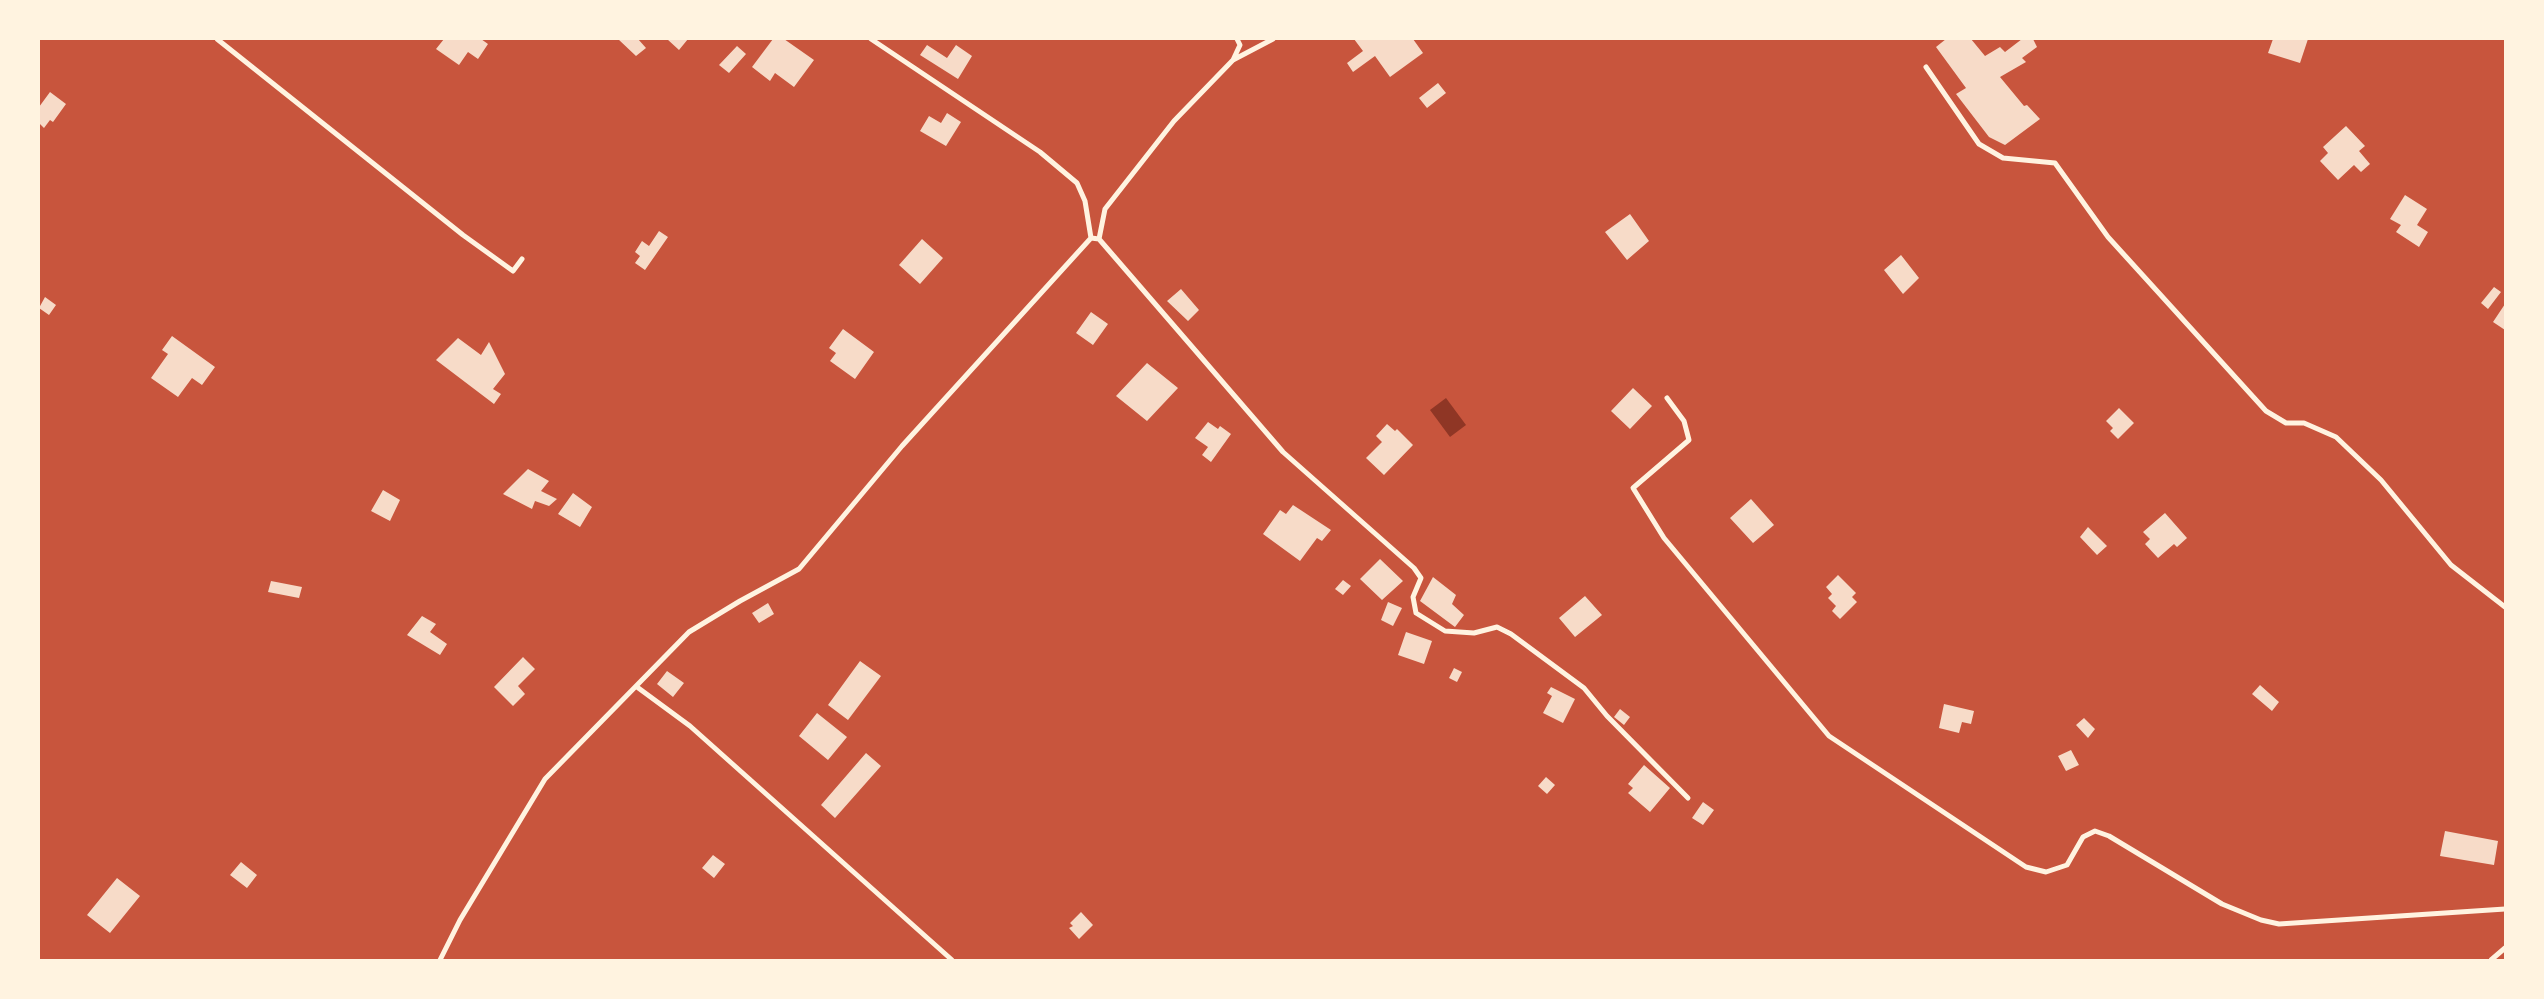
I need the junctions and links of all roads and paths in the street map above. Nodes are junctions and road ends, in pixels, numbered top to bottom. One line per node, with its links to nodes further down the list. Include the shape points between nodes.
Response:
1 (217, 39): 9 (street, via 513,272)
2 (871, 39): 7 (street, via 1040,152 1077,183 1085,200)
3 (1237, 39): 5 (street, via 1240,45)
4 (1273, 39): 5 (street)
5 (1233, 60): 8 (street, via 1174,121 1105,209)
6 (1926, 67): 11 (street, via 1979,144 2003,158 2055,163 2108,238 2266,411 2286,423 2304,423 2336,438 2381,480 2452,566)
7 (1091, 238): 8 (street); 12 (street, via 902,446 799,569 689,632)
8 (1099, 239): 13 (street, via 1283,452 1414,568 1421,578 1413,597 1416,612 1444,631 1474,633 1497,627 1511,634 1584,688 1607,716)
9 (522, 259)
10 (1667, 398): 14 (street, via 1684,420 1690,440 1633,488 1664,538 1829,736 2026,867 2046,872 2066,865 2083,837 2094,831 2109,836 2222,904 2279,924)
11 (2505, 607)
12 (637, 687): 16 (street, via 545,779 460,920); 17 (street, via 690,726)
13 (1688, 798)
14 (2505, 909)
15 (2505, 948): 18 (street)
16 (440, 960)
17 (952, 960)
18 (2491, 960)

